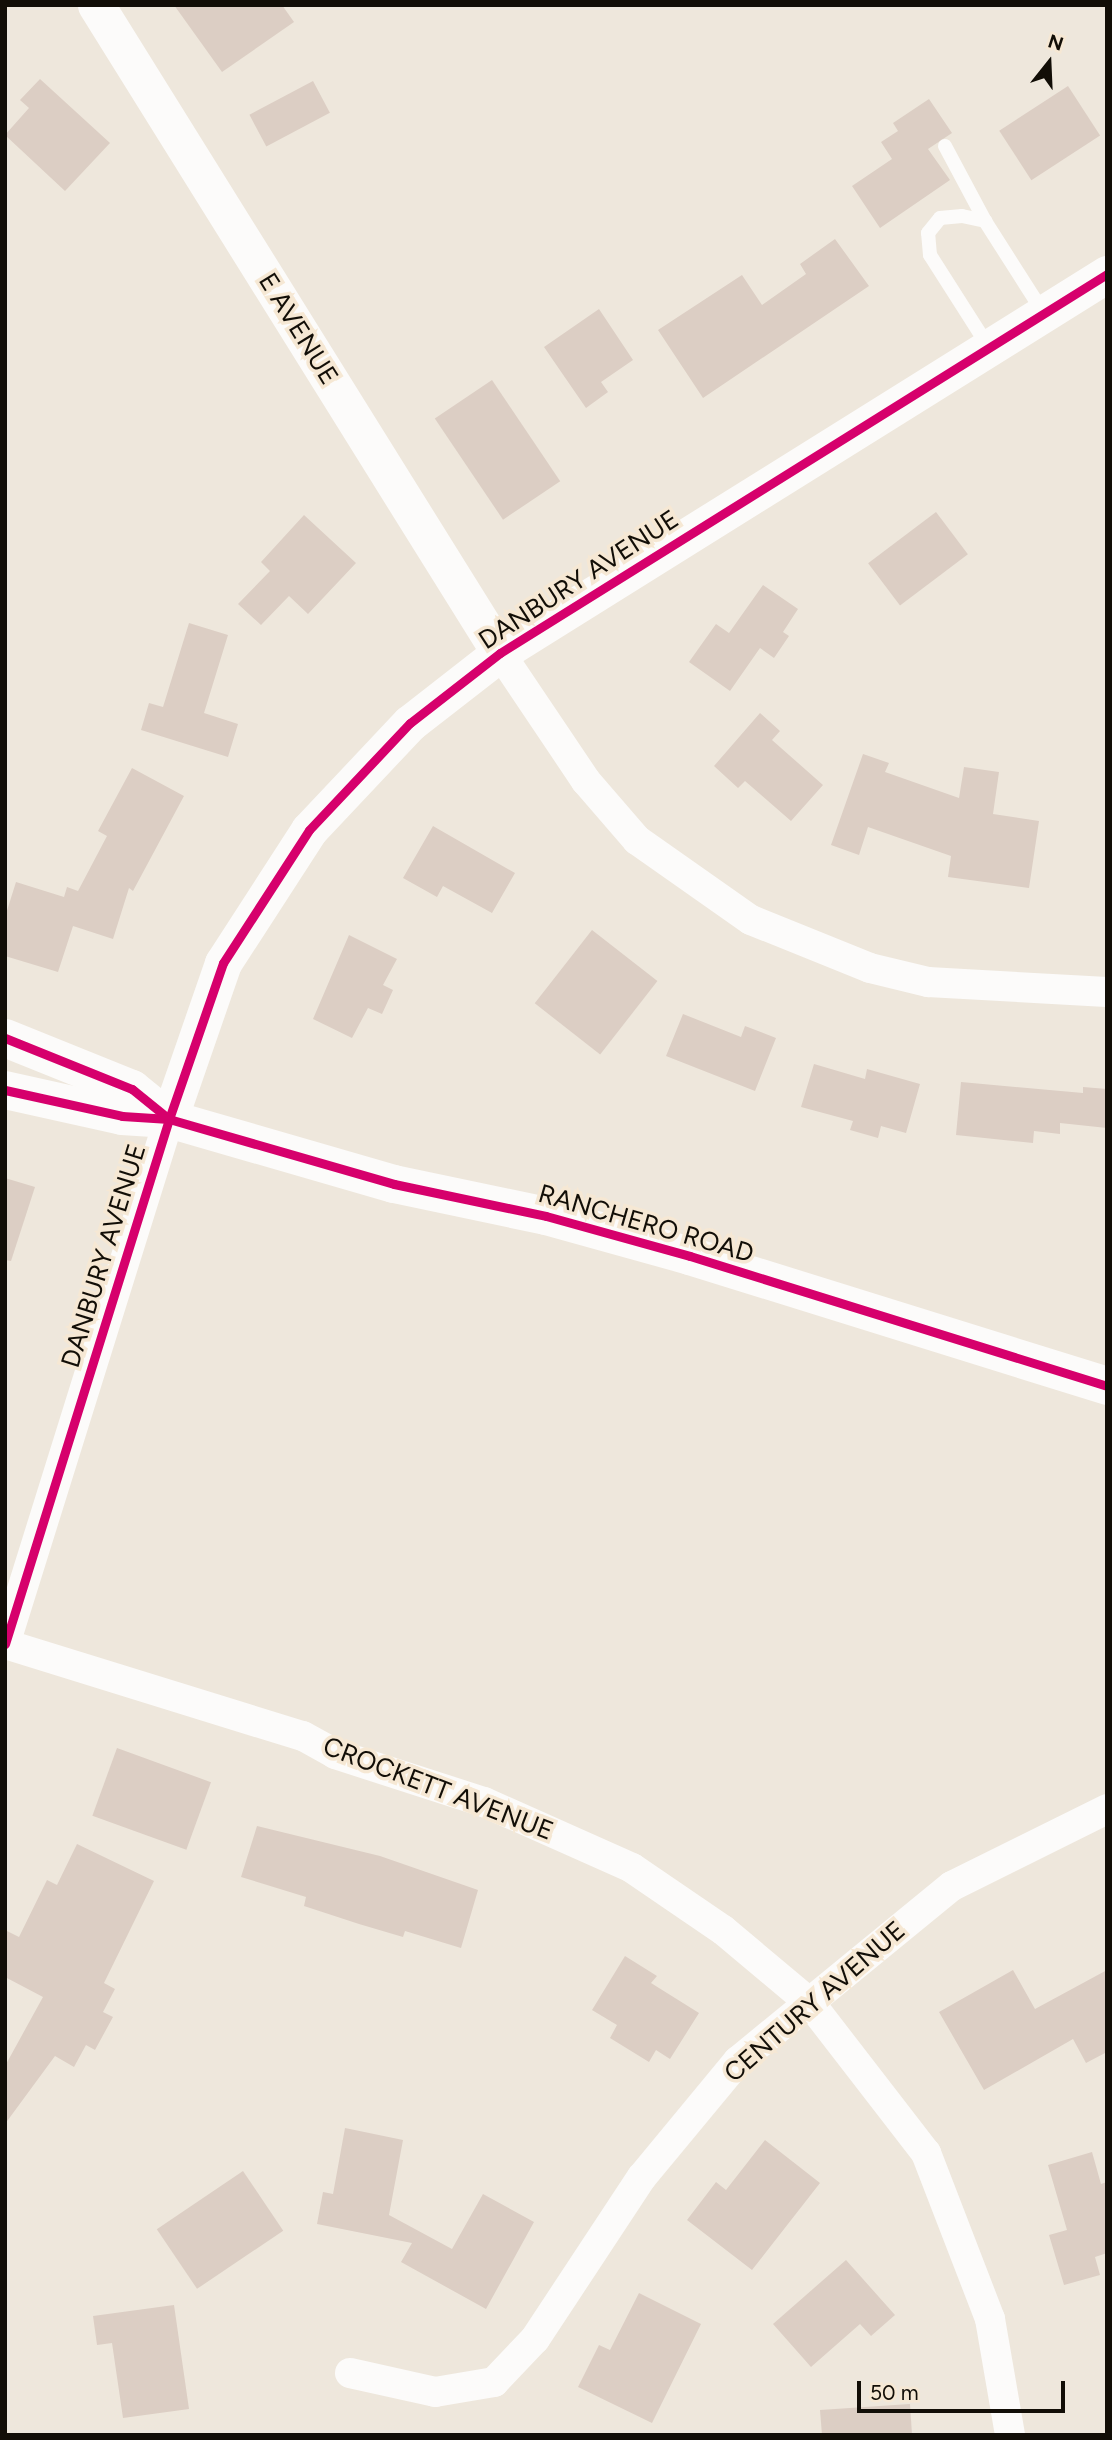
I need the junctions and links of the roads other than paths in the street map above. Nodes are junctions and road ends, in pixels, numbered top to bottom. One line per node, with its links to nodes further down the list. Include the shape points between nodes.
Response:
1 (96, 5): 7 (street, E AVENUE)
2 (945, 146): 3 (lane)
3 (985, 221): 5 (lane); 6 (lane, via 940,218 928,233 930,254)
4 (1107, 274): 5 (street, DANBURY AVENUE)
5 (1044, 313): 6 (street, DANBURY AVENUE)
6 (989, 347): 7 (street, DANBURY AVENUE)
7 (500, 653): 8 (street, via 586,781 637,840 751,920 870,968 928,982); 11 (street, DANBURY AVENUE, via 410,723 309,830 223,963)
8 (1107, 992)
9 (5, 1038): 11 (main road, RANCHERO ROAD, via 132,1089)
10 (5, 1090): 11 (main road, RANCHERO ROAD, via 122,1116)
11 (169, 1119): 12 (main road, RANCHERO ROAD, via 394,1184 545,1216 690,1256); 13 (street, DANBURY AVENUE)
12 (1107, 1386)
13 (5, 1644): 15 (street, CROCKETT AVENUE, via 303,1736 335,1754 485,1802 632,1868 679,1897)
14 (1107, 1809): 15 (street, CENTURY AVENUE, via 952,1886)
15 (810, 2003): 16 (street, CENTURY AVENUE, via 738,2061 642,2177 535,2339 494,2382 435,2392); 17 (street, CROCKETT AVENUE, via 926,2153 990,2319)
16 (350, 2373)
17 (1010, 2435)

